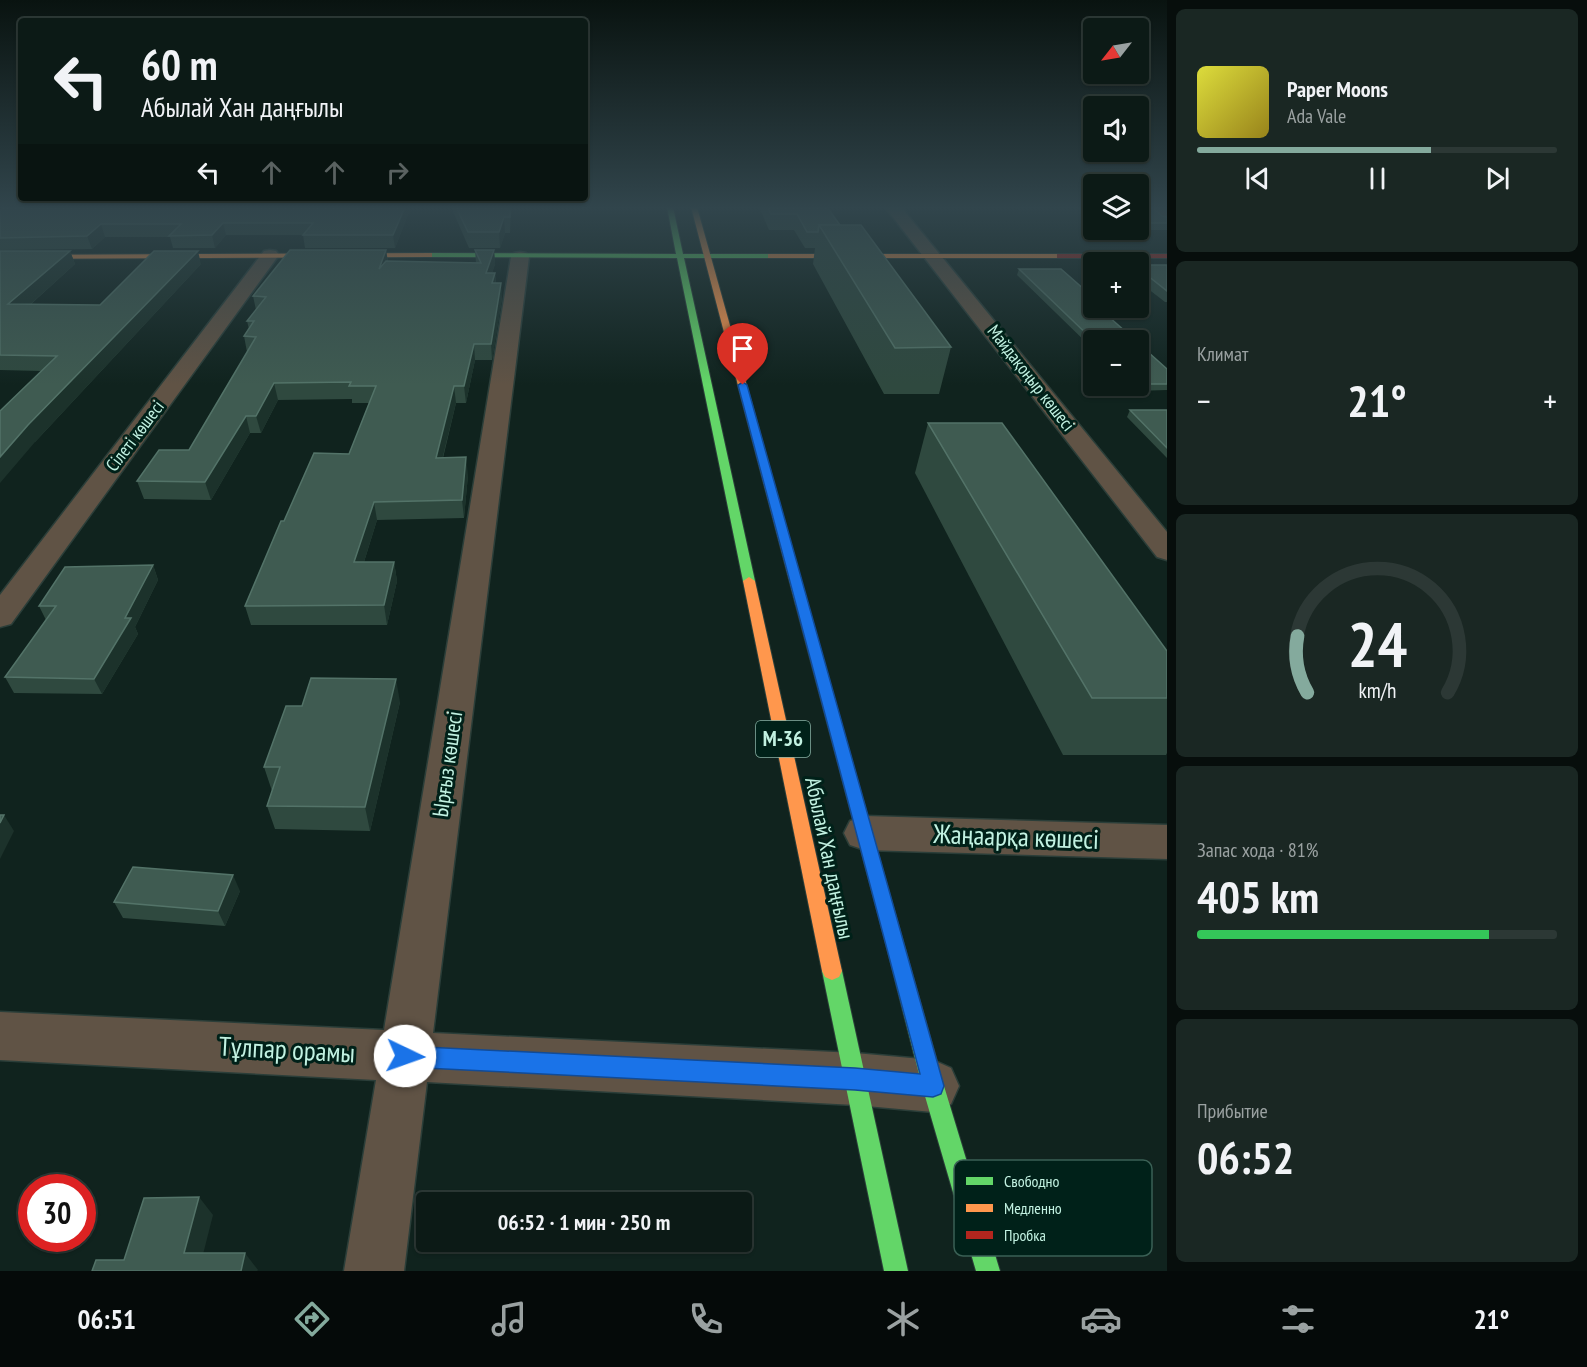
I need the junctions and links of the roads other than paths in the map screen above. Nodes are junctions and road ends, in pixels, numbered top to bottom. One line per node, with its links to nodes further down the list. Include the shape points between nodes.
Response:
1 (262, 266): 7 (street, Сілеті көшесі)
2 (519, 266): 11 (street, Ырғыз көшесі)
3 (683, 266): 12 (main road, Абылай Хан даңғылы / M-36)
4 (710, 266): 8 (main road, Абылай Хан даңғылы / M-36)
5 (943, 266): 6 (street, Майдақоңыр көшесі)
6 (1167, 551)
7 (0, 617)
8 (865, 832): 9 (street, Жаңаарқа көшесі); 13 (main road, Абылай Хан даңғылы / M-36)
9 (1167, 842)
10 (0, 1036): 11 (street, Тұлпар орамы)
11 (405, 1056): 12 (street, Тұлпар орамы); 16 (street, Ырғыз көшесі)
12 (855, 1079): 13 (street, Тұлпар орамы); 17 (main road, Абылай Хан даңғылы / M-36)
13 (933, 1086): 14 (main road, Абылай Хан даңғылы / M-36)
14 (955, 1160)
15 (984, 1256): 18 (main road, Абылай Хан даңғылы / M-36)
16 (374, 1271)
17 (896, 1271)
18 (988, 1271)

